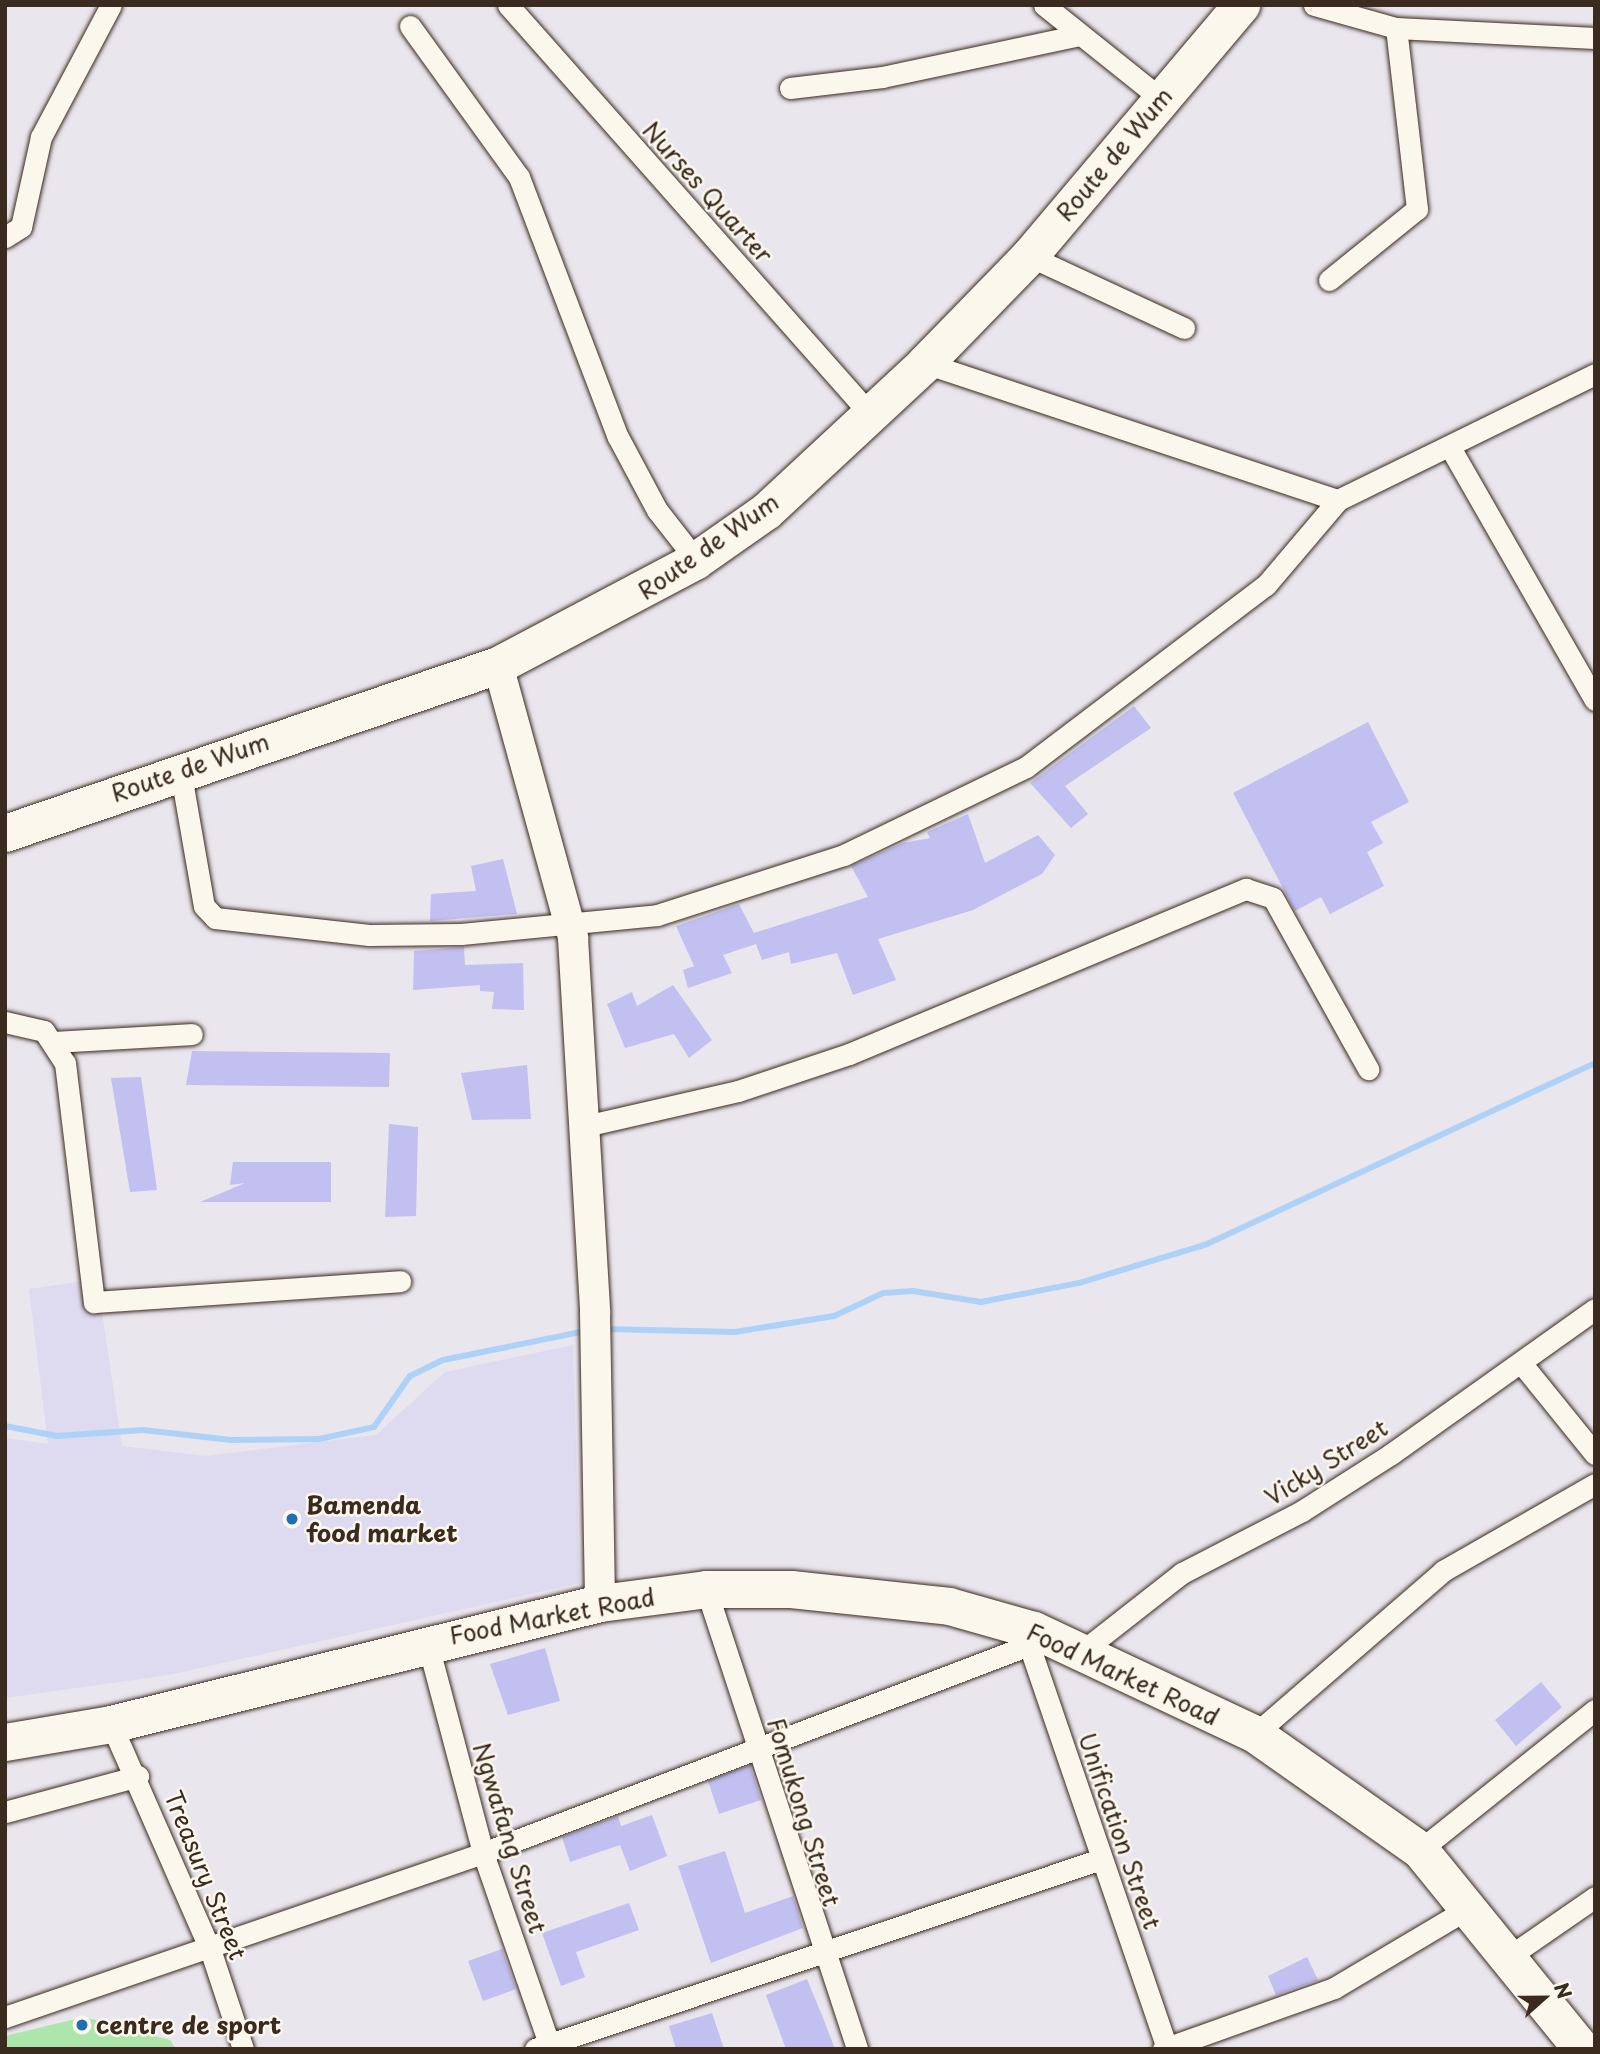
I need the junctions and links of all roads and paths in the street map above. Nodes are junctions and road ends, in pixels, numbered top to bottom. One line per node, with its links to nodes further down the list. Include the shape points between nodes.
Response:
1 (111, 5): 12 (street, via 41,137 20,227)
2 (508, 5): 18 (street, Nurses Quarter)
3 (1044, 5): 8 (street)
4 (1241, 5): 11 (highway, Route de Wum)
5 (1314, 5): 7 (street)
6 (410, 26): 21 (street, via 519,177 618,437 657,510)
7 (1396, 28): 9 (street); 14 (street, via 1418,209)
8 (1079, 35): 10 (street, via 883,77); 11 (street)
9 (1595, 38)
10 (790, 88)
11 (1159, 97): 13 (highway, Route de Wum)
12 (5, 237)
13 (1029, 256): 15 (street); 16 (highway, Route de Wum)
14 (1329, 280)
15 (1185, 328)
16 (925, 363): 18 (highway, Route de Wum); 20 (street)
17 (1595, 374): 19 (street)
18 (870, 414): 21 (highway, Route de Wum, via 766,510)
19 (1451, 449): 20 (street); 23 (street)
20 (1338, 500): 26 (street, via 1266,585 1026,767 844,855 657,915)
21 (696, 560): 22 (highway, Route de Wum)
22 (498, 665): 24 (highway, Route de Wum); 26 (main road)
23 (1595, 701)
24 (180, 769): 25 (highway, Route de Wum); 26 (street, via 204,906 215,918 369,935)
25 (5, 833)
26 (569, 924): 31 (main road)
27 (5, 1022): 29 (street, via 34,1026)
28 (192, 1034): 29 (street)
29 (55, 1042): 32 (street, via 65,1063 94,1303)
30 (1368, 1069): 31 (street, via 1273,898 1246,889 849,1054 738,1091)
31 (584, 1126): 38 (main road, via 595,1313 593,1460)
32 (400, 1281)
33 (1595, 1309): 34 (street, Vicky Street)
34 (1522, 1364): 35 (street); 41 (street, Vicky Street, via 1302,1511 1182,1573)
35 (1595, 1454)
36 (1595, 1484): 44 (street, via 1443,1571)
37 (706, 1589): 38 (highway, Food Market Road); 39 (highway, Food Market Road, via 883,1595); 46 (street, Fomukong Street)
38 (600, 1603): 40 (highway, Food Market Road)
39 (1032, 1638): 41 (highway, Food Market Road); 46 (street); 51 (street, Unification Street)
40 (426, 1641): 43 (highway, Food Market Road); 50 (street, Ngwafang Street)
41 (1080, 1653): 44 (highway, Food Market Road)
42 (1595, 1710): 49 (street)
43 (111, 1724): 45 (highway, Food Market Road); 47 (street, Treasury Street)
44 (1255, 1734): 49 (highway, Food Market Road)
45 (5, 1742)
46 (757, 1750): 50 (street); 55 (street, Fomukong Street)
47 (138, 1776): 48 (street); 54 (street, Treasury Street)
48 (5, 1812)
49 (1420, 1850): 53 (highway, Food Market Road)
50 (483, 1853): 54 (street); 58 (street, Ngwafang Street)
51 (1101, 1859): 55 (street); 59 (street, Unification Street)
52 (1595, 1897): 56 (street)
53 (1467, 1909): 56 (highway, Food Market Road); 59 (street, via 1334,1988)
54 (210, 1949): 57 (street); 60 (street, Treasury Street)
55 (820, 1953): 58 (street); 61 (street, Fomukong Street)
56 (1507, 1958): 62 (highway, Food Market Road)
57 (5, 2017)
58 (545, 2047)
59 (1165, 2048)
60 (243, 2049)
61 (857, 2049)
62 (1582, 2049)

